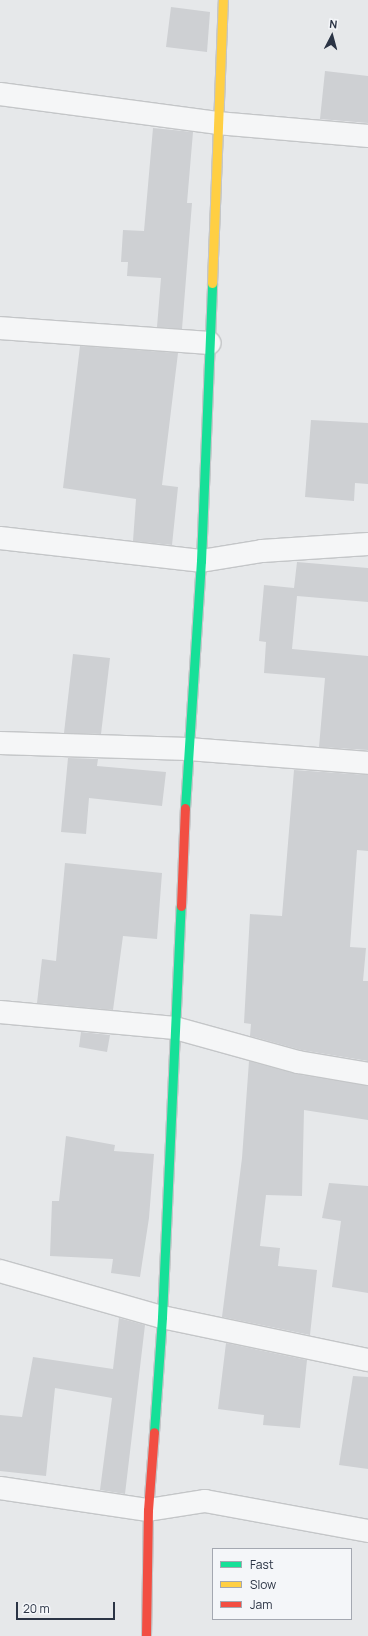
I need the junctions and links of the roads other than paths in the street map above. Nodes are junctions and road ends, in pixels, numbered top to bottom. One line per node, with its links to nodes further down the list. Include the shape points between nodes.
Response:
1 (223, 0): 3 (main road)
2 (0, 94): 3 (street)
3 (217, 123): 4 (street); 6 (main road)
4 (368, 136)
5 (0, 328): 6 (street)
6 (209, 344): 9 (main road)
7 (0, 538): 9 (street)
8 (368, 544): 9 (street, via 262,551)
9 (201, 561): 11 (main road)
10 (0, 743): 11 (street)
11 (188, 749): 12 (street); 14 (main road)
12 (368, 763)
13 (0, 1012): 14 (street)
14 (175, 1028): 15 (street, via 298,1062); 17 (main road)
15 (368, 1074)
16 (0, 1271): 17 (street)
17 (162, 1317): 18 (street); 20 (main road)
18 (368, 1360)
19 (0, 1488): 20 (street)
20 (148, 1510): 21 (street, via 205,1501); 22 (main road)
21 (368, 1531)
22 (146, 1636)

